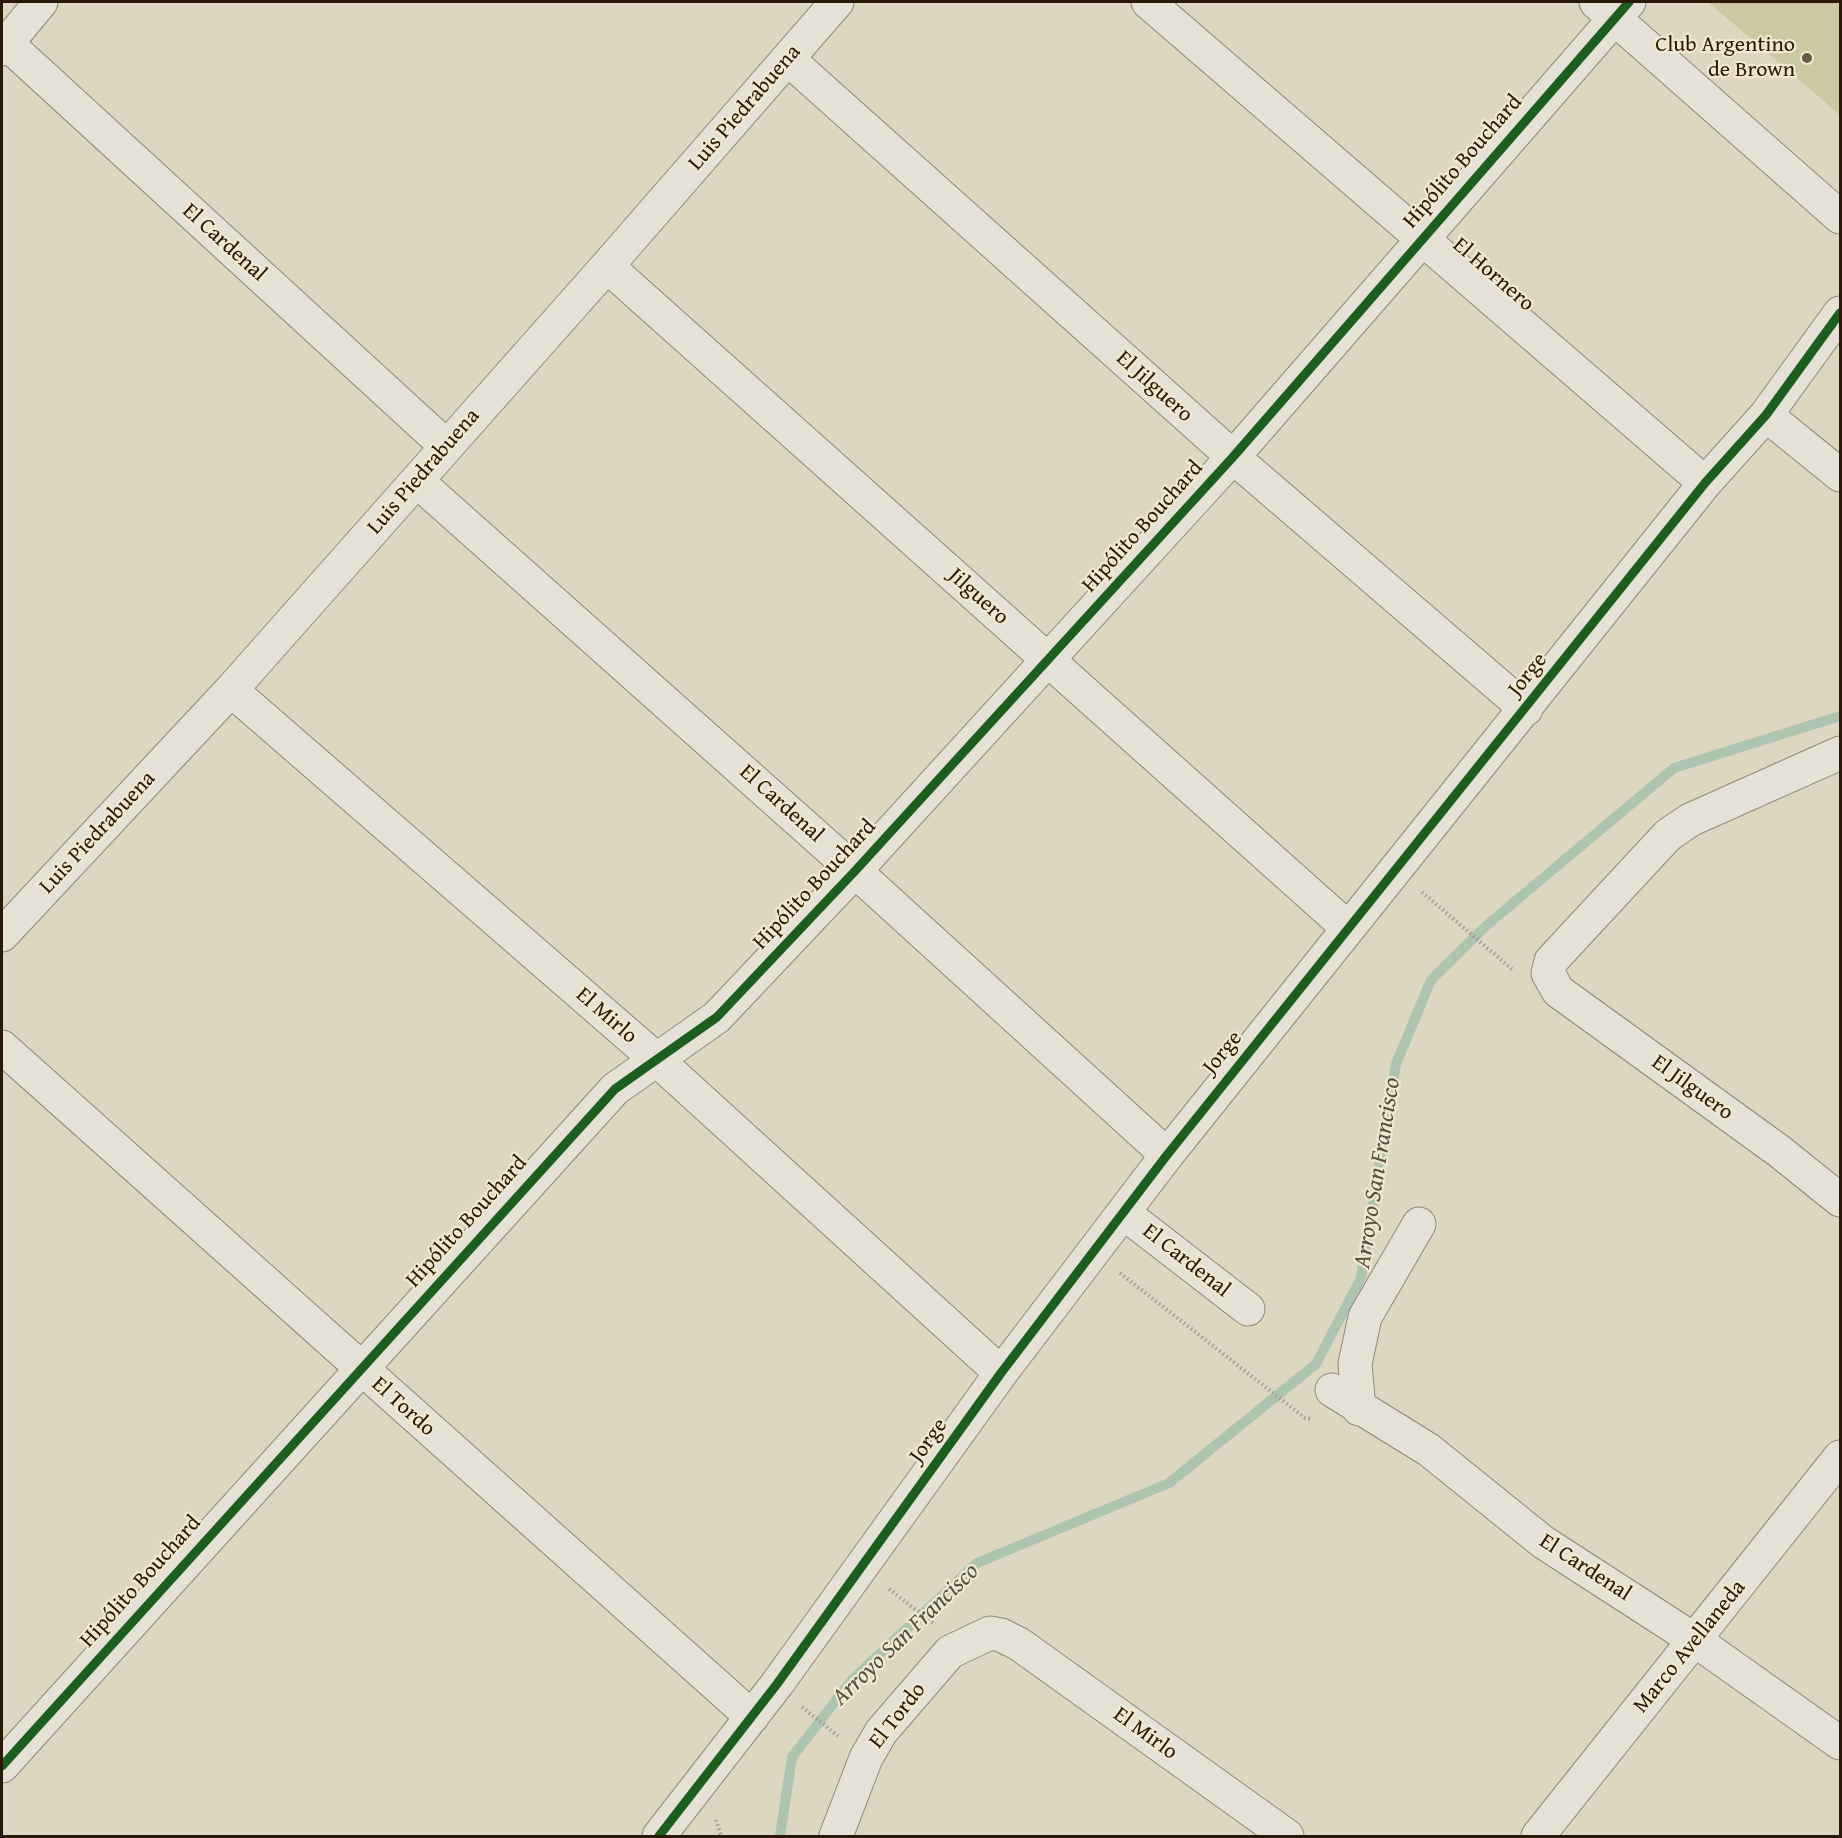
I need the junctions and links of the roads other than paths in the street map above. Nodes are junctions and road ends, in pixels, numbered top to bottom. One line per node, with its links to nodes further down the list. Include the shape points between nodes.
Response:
1 (41, 2): 5 (street)
2 (837, 2): 6 (street, Luis Piedrabuena)
3 (1148, 2): 8 (street, El Hornero)
4 (1613, 7): 7 (street); 8 (street, Hipólito Bouchard)
5 (3, 44): 12 (street, El Cardenal)
6 (788, 59): 9 (street, Luis Piedrabuena); 13 (street, El Jilguero)
7 (1840, 217)
8 (1422, 239): 13 (street, Hipólito Bouchard); 16 (street, El Hornero)
9 (608, 266): 12 (street, Luis Piedrabuena); 17 (street, Jilguero)
10 (1840, 313): 11 (street, Jorge)
11 (1766, 415): 14 (street); 16 (street, Jorge)
12 (446, 446): 15 (street, Luis Piedrabuena)
13 (1233, 457): 17 (street, Hipólito Bouchard); 19 (street, El Jilguero)
14 (1840, 475)
15 (417, 481): 18 (street, Luis Piedrabuena); 21 (street, El Cardenal)
16 (1705, 483): 19 (street, Jorge)
17 (1049, 660): 21 (street, Hipólito Bouchard); 22 (street, Jilguero)
18 (231, 690): 23 (street, Luis Piedrabuena); 25 (street, El Mirlo)
19 (1526, 709): 22 (street, Jorge)
20 (1840, 753): 27 (street, El Jilguero, via 1690,820 1668,835 1551,961 1548,973 1558,991 1779,1150)
21 (855, 871): 25 (street, Hipólito Bouchard, via 717,1017); 26 (street, El Cardenal)
22 (1348, 928): 26 (street, Jorge)
23 (2, 935)
24 (2, 1047): 31 (street, El Tordo)
25 (656, 1059): 31 (street, Hipólito Bouchard, via 615,1089); 32 (street, El Mirlo)
26 (1167, 1155): 28 (street, Jorge)
27 (1840, 1200)
28 (1117, 1223): 30 (street, El Cardenal); 32 (street, Jorge)
29 (1419, 1224): 34 (street, via 1365,1317 1355,1364)
30 (1248, 1309)
31 (359, 1368): 38 (street, El Tordo); 40 (street, Hipólito Bouchard)
32 (1000, 1373): 38 (street, Jorge)
33 (1332, 1390): 34 (street, El Cardenal)
34 (1359, 1409): 37 (street, El Cardenal, via 1429,1450 1543,1542)
35 (1840, 1456): 37 (street, Marco Avellaneda)
36 (1001, 1635): 42 (street, El Tordo, via 990,1634 950,1652 881,1732 866,1758); 43 (street, El Mirlo)
37 (1696, 1641): 39 (street, El Cardenal); 44 (street, Marco Avellaneda)
38 (752, 1717): 41 (street, Jorge)
39 (1840, 1743)
40 (2, 1767)
41 (659, 1836)
42 (836, 1836)
43 (1287, 1836)
44 (1539, 1836)

